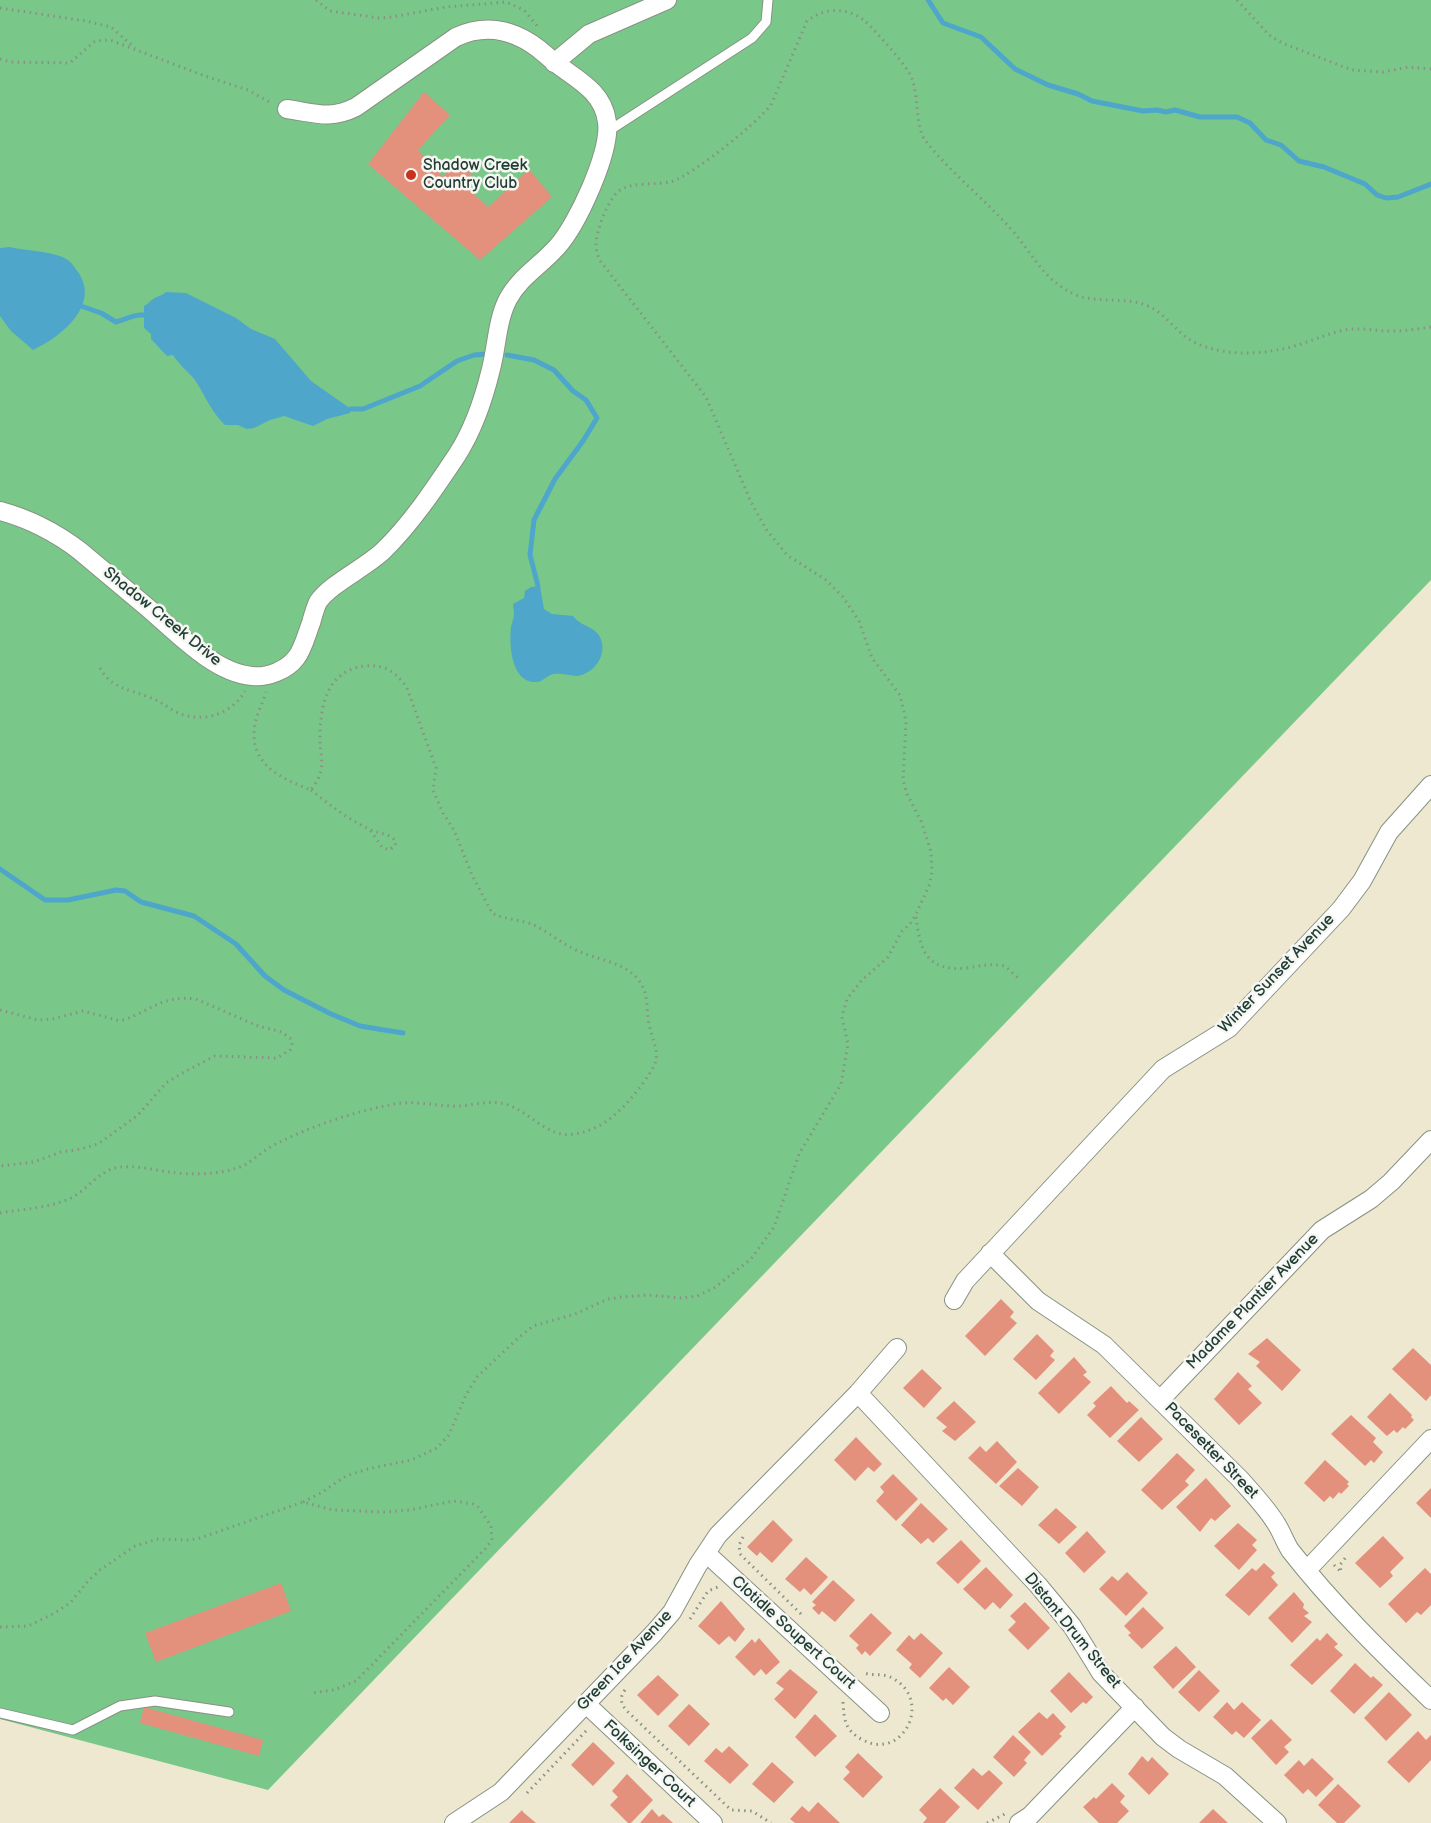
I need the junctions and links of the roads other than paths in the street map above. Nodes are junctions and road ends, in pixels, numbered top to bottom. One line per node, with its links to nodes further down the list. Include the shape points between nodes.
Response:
1 (667, 0): 3 (street, via 589,34)
2 (768, 0): 5 (lane, via 766,22 752,38)
3 (548, 57): 4 (street, Shadow Creek Drive, via 510,32 491,28 468,32 340,114); 5 (street, Shadow Creek Drive, via 598,98 608,121)
4 (287, 109)
5 (607, 133): 6 (street, Shadow Creek Drive, via 593,183 570,229 506,302 492,368 458,453 383,551 318,602 296,658 276,674 253,677 226,669 192,646 61,536 26,518)
6 (0, 511)
7 (1431, 785): 9 (street, Winter Sunset Avenue, via 1389,832 1362,881 1341,909 1228,1028 1163,1069)
8 (1431, 1140): 13 (street, Madame Plantier Avenue, via 1371,1199 1322,1230)
9 (990, 1253): 10 (street, Winter Sunset Avenue); 13 (street, Pacesetter Street, via 1038,1301 1104,1345)
10 (954, 1300)
11 (897, 1348): 12 (street, Green Ice Avenue)
12 (858, 1393): 15 (street, Green Ice Avenue, via 718,1535); 19 (street, Distant Drum Street, via 1038,1585 1072,1626 1101,1673)
13 (1161, 1399): 16 (street, Pacesetter Street, via 1261,1502)
14 (1431, 1439): 16 (street)
15 (706, 1553): 18 (street, Green Ice Avenue, via 672,1612); 22 (street, Clotidle Soupert Court)
16 (1307, 1570): 17 (street, Pacesetter Street, via 1382,1653)
17 (1431, 1700)
18 (586, 1704): 24 (street, Green Ice Avenue, via 501,1792); 25 (street, Folksinger Court)
19 (1135, 1707): 23 (street, via 1029,1816); 26 (street, Distant Drum Street, via 1163,1737 1225,1776)
20 (229, 1712): 21 (lane, via 155,1701 120,1706 73,1730)
21 (0, 1713)
22 (880, 1713)
23 (1013, 1817)
24 (454, 1823)
25 (713, 1823)
26 (1277, 1823)

